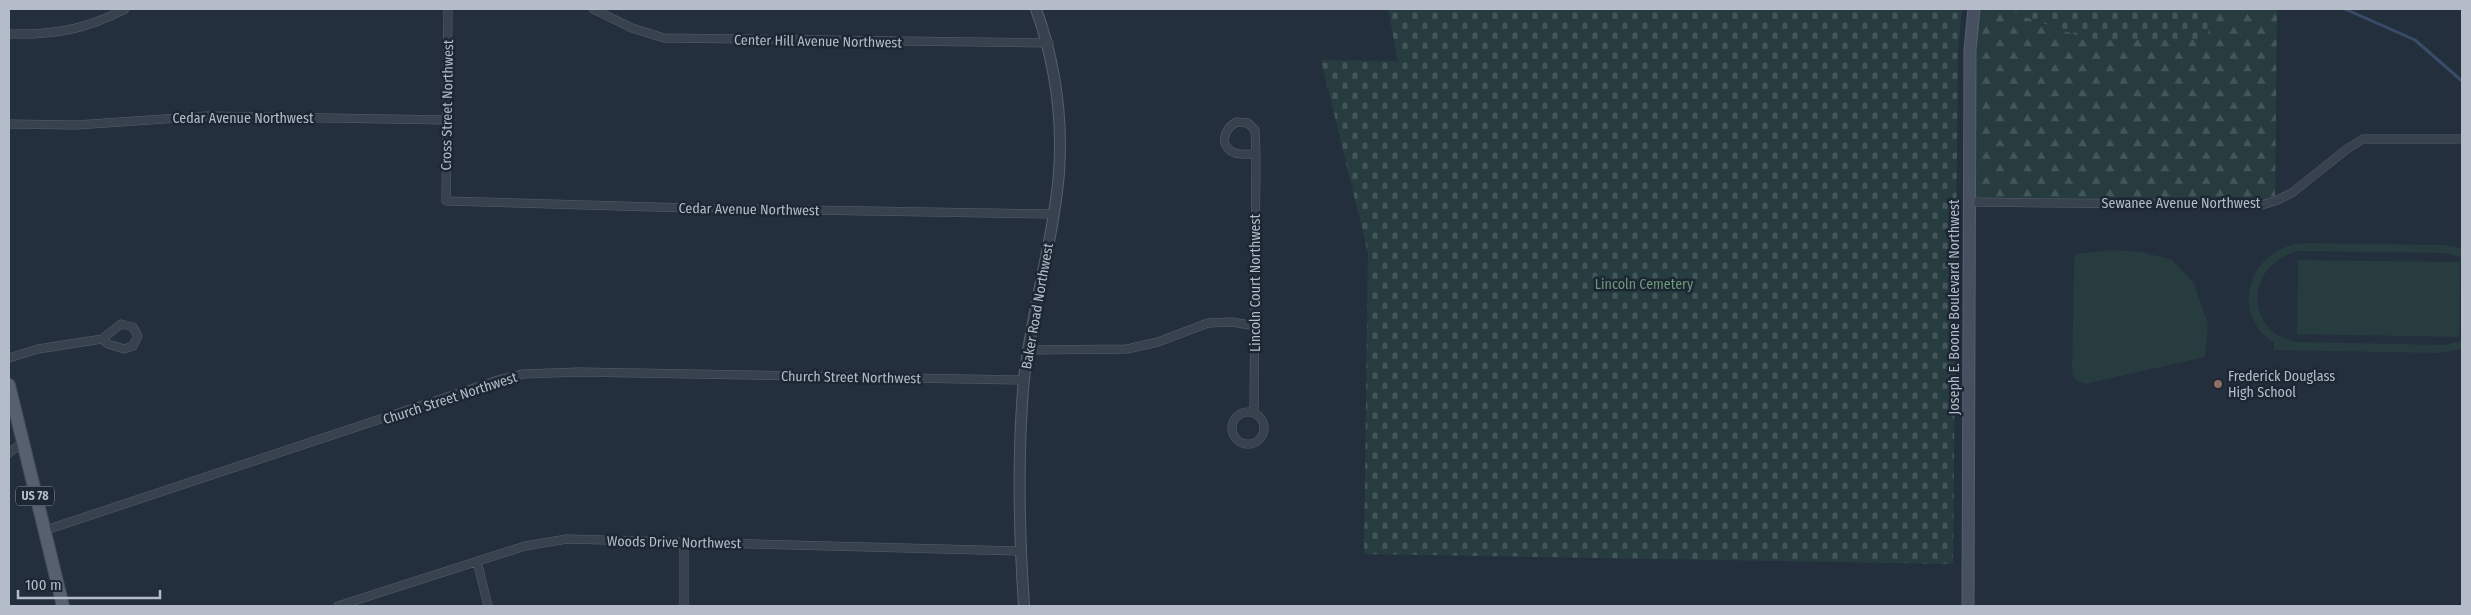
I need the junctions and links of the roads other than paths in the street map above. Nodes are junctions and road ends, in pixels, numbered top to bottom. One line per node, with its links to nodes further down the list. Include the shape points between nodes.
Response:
1 (125, 9): 6 (street, via 81,28)
2 (448, 9): 8 (street, Cross Street Northwest)
3 (593, 9): 7 (street, Center Hill Avenue Northwest, via 632,28 664,38)
4 (1036, 9): 7 (street, Baker Road Northwest)
5 (1974, 9): 13 (main road, Joseph E. Boone Boulevard Northwest, via 1970,50)
6 (9, 34)
7 (1049, 43): 14 (street, Baker Road Northwest, via 1060,128 1059,173)
8 (446, 120): 9 (street, Cedar Avenue Northwest, via 208,116 76,125); 12 (street, Cross Street Northwest)
9 (9, 124)
10 (2462, 140): 13 (street, Sewanee Avenue Northwest, via 2363,139 2292,192 2262,204)
11 (1256, 154): 11 (street, via 1231,151 1224,137 1228,127 1242,122 1252,126 1256,135); 15 (street, Lincoln Court Northwest)
12 (446, 201): 14 (street, Cedar Avenue Northwest)
13 (1969, 202): 33 (main road, Joseph E. Boone Boulevard Northwest)
14 (1053, 214): 17 (street, Baker Road Northwest)
15 (1256, 326): 17 (street, via 1208,323 1158,342 1127,349); 21 (street, Lincoln Court Northwest)
16 (102, 339): 18 (street, via 38,349)
17 (1028, 350): 19 (street, Baker Road Northwest)
18 (9, 358)
19 (1024, 380): 24 (street, Church Street Northwest, via 578,372 523,374); 26 (street, Baker Road Northwest)
20 (9, 385): 22 (main road, US 78)
21 (1254, 412): 21 (street, via 1240,415 1233,423 1235,438 1244,444 1258,440 1263,431 1262,421)
22 (23, 442): 23 (street); 24 (main road, US 78)
23 (9, 453)
24 (43, 531): 28 (main road, US 78)
25 (684, 542): 26 (street, Woods Drive Northwest); 27 (street, Woods Drive Northwest, via 567,539 525,546); 31 (street)
26 (1020, 551): 32 (street, Baker Road Northwest)
27 (477, 561): 29 (street, Woods Drive Northwest); 30 (street)
28 (63, 606)
29 (338, 606)
30 (488, 606)
31 (684, 606)
32 (1024, 606)
33 (1968, 606)

